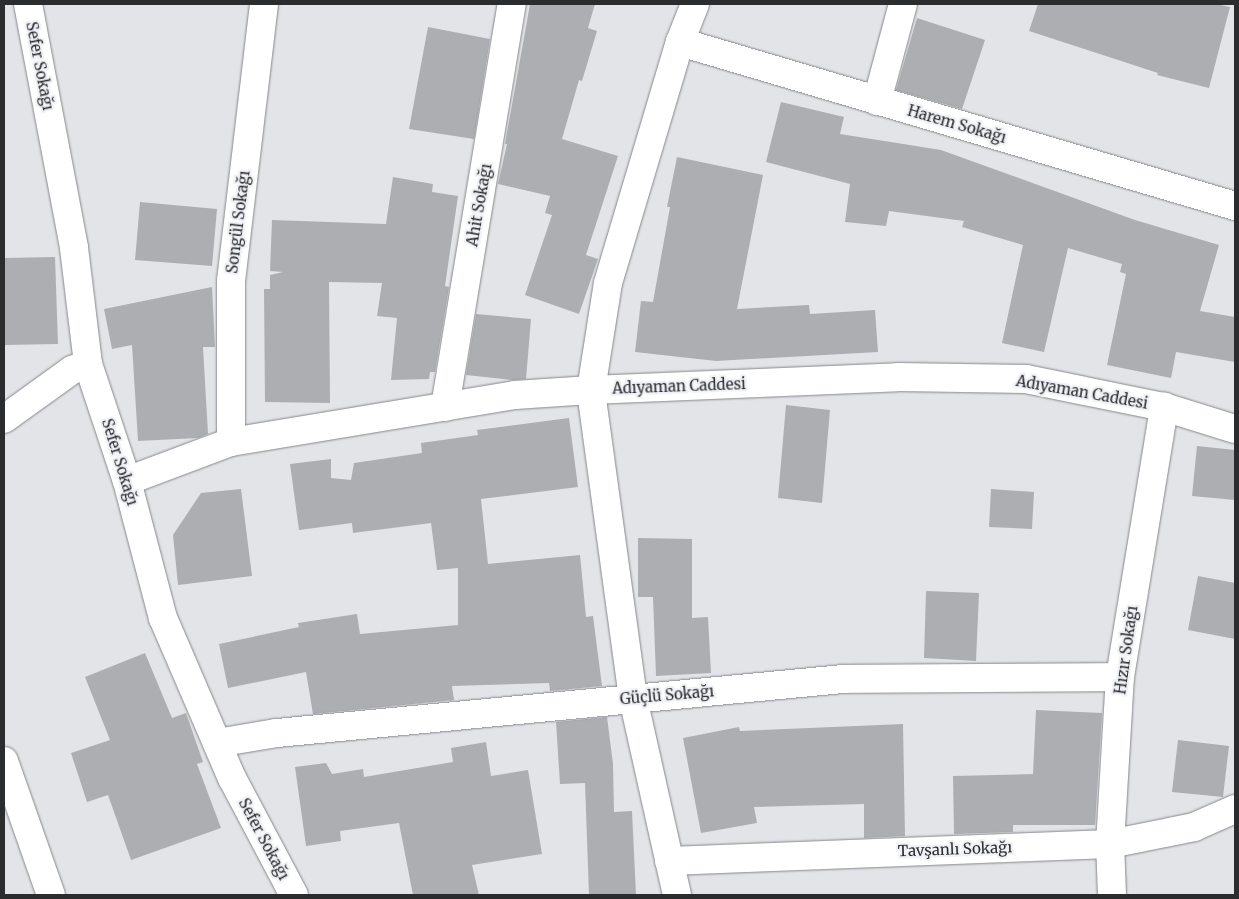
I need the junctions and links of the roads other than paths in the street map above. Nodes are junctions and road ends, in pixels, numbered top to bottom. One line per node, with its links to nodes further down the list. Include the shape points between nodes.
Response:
1 (28, 4): 9 (street, Sefer Sokağı, via 74,248)
2 (264, 4): 15 (street, Songül Sokağı, via 231,281)
3 (512, 4): 11 (street, Ahit Sokağı)
4 (694, 4): 6 (street)
5 (903, 4): 7 (street)
6 (680, 42): 7 (street, Harem Sokağı); 10 (street, via 608,284)
7 (877, 101): 8 (street, Harem Sokağı)
8 (1235, 206)
9 (88, 364): 13 (street, via 72,370); 16 (street, Sefer Sokağı)
10 (591, 390): 11 (street, Adıyaman Caddesi, via 515,395); 12 (street, Adıyaman Caddesi, via 898,377 1026,379); 18 (street)
11 (445, 407): 15 (street, Adıyaman Caddesi)
12 (1164, 407): 14 (street, Adıyaman Caddesi); 17 (street, Hızır Sokağı)
13 (4, 419)
14 (1235, 429)
15 (232, 442): 16 (street, Adıyaman Caddesi)
16 (127, 481): 19 (street, Sefer Sokağı, via 163,618)
17 (1120, 677): 18 (street, Güçlü Sokağı, via 843,679); 22 (street, Hızır Sokağı)
18 (633, 698): 19 (street, Güçlü Sokağı, via 277,732); 23 (street)
19 (217, 742): 25 (street, Sefer Sokağı, via 232,778)
20 (4, 761): 24 (street)
21 (1235, 809): 22 (street, Tavşanlı Sokağı, via 1194,827)
22 (1110, 844): 23 (street, Tavşanlı Sokağı); 27 (street, Hızır Sokağı)
23 (669, 861): 26 (street)
24 (51, 895)
25 (294, 895)
26 (677, 895)
27 (1112, 895)

